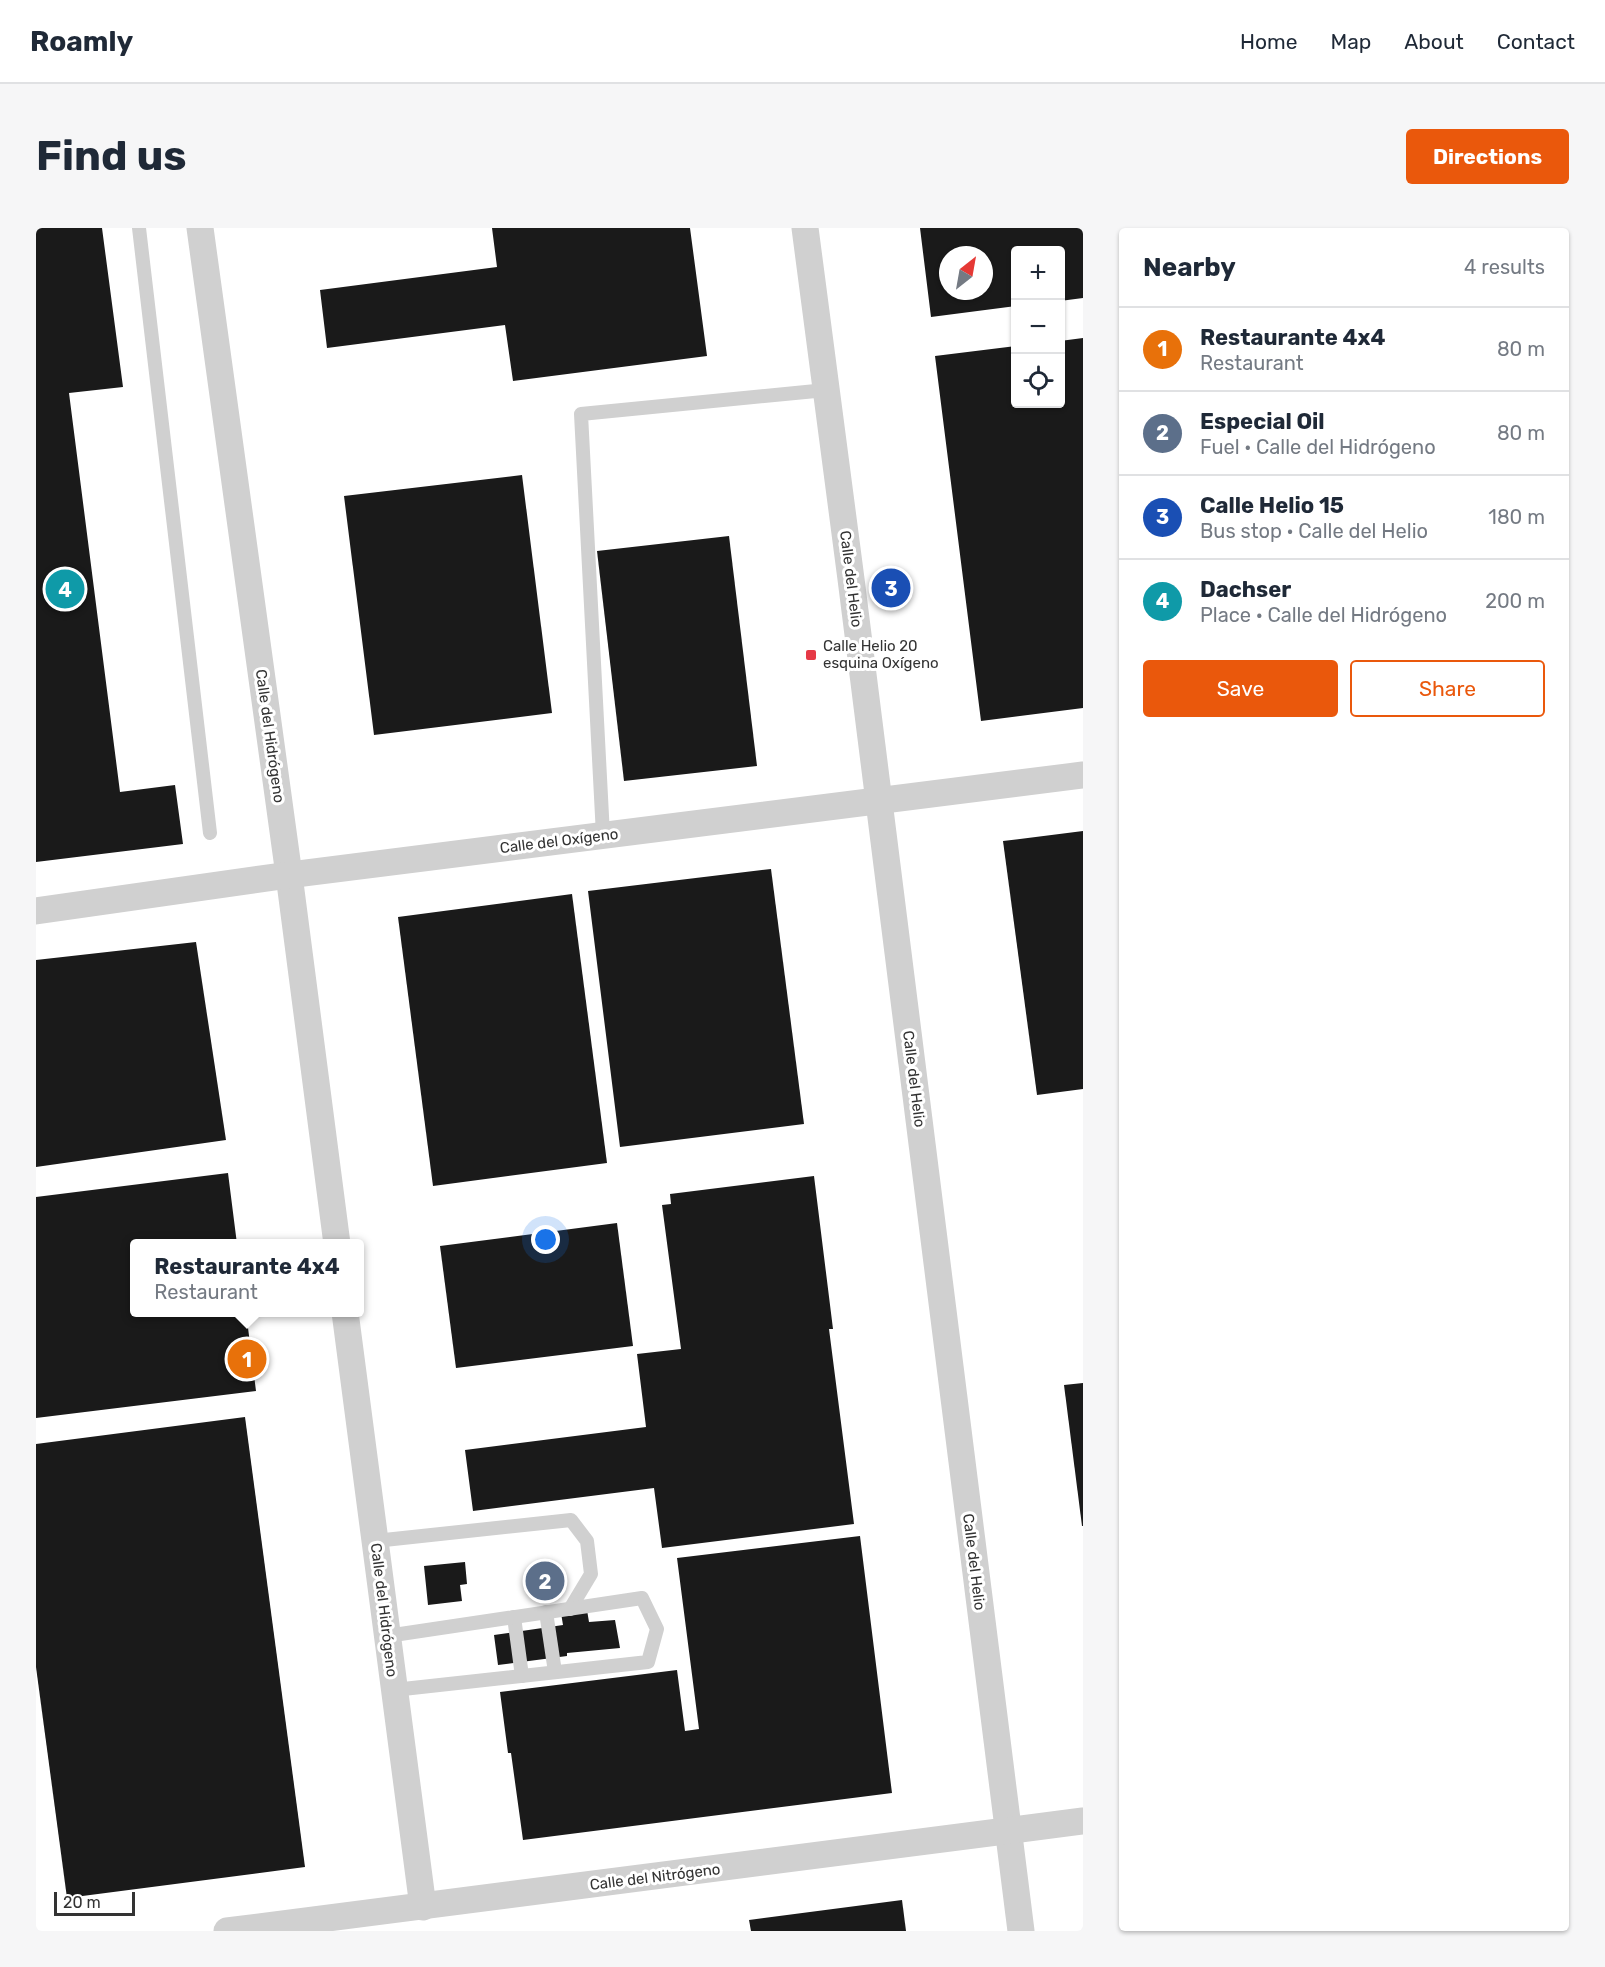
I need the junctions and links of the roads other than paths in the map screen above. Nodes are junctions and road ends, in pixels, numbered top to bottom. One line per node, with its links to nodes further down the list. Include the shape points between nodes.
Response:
1 (140, 228): 7 (lane)
2 (200, 228): 9 (street, Calle del Hidrógeno)
3 (805, 228): 4 (street, Calle del Helio)
4 (826, 390): 6 (street, Calle del Helio); 8 (lane, via 581,414)
5 (1083, 775): 6 (street, Calle del Oxígeno)
6 (878, 801): 8 (street, Calle del Oxígeno); 22 (street, Calle del Helio)
7 (210, 833)
8 (603, 835): 9 (street, Calle del Oxígeno)
9 (289, 875): 10 (street, Calle del Oxígeno); 11 (street, Calle del Hidrógeno)
10 (36, 911)
11 (336, 1239)
12 (346, 1317): 13 (street, Calle del Hidrógeno)
13 (375, 1541): 14 (lane, via 571,1520 587,1541 591,1574); 17 (street, Calle del Hidrógeno)
14 (570, 1608): 15 (lane); 18 (lane, via 642,1598 657,1629 648,1662)
15 (546, 1612): 16 (lane); 18 (lane)
16 (514, 1617): 17 (lane); 19 (lane)
17 (387, 1636): 20 (street, Calle del Hidrógeno)
18 (555, 1672): 19 (lane)
19 (522, 1676): 20 (lane)
20 (394, 1690): 23 (street, Calle del Hidrógeno)
21 (1083, 1821): 22 (street, Calle del Nitrógeno)
22 (1008, 1831): 23 (street, Calle del Nitrógeno); 26 (street, Calle del Helio)
23 (423, 1907): 24 (street, Calle del Nitrógeno)
24 (265, 1929): 25 (street, Calle del Nitrógeno)
25 (227, 1931)
26 (1021, 1931)

